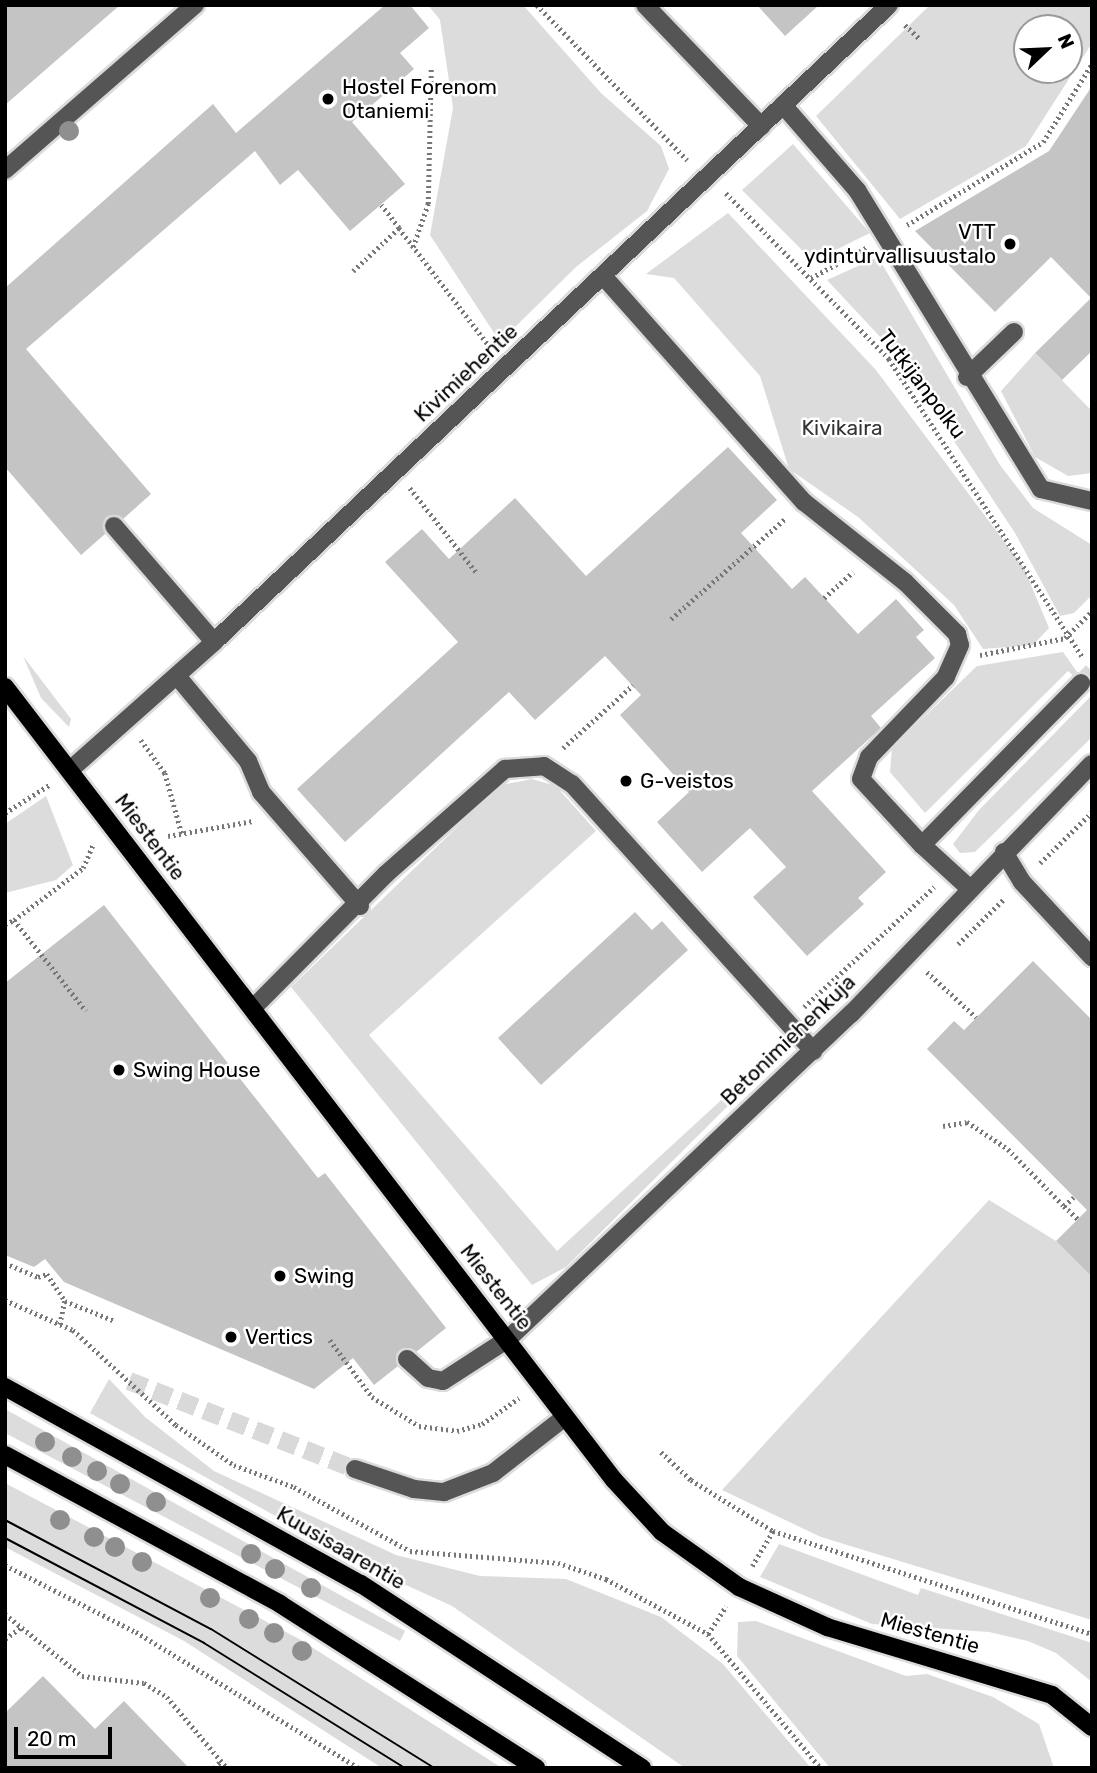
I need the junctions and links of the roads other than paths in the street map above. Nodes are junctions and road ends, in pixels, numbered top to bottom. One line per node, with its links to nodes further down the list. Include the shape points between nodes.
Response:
1 (195, 5): 6 (street)
2 (645, 5): 5 (street)
3 (889, 5): 4 (street, Kivimiehentie)
4 (783, 105): 5 (street, Kivimiehentie); 9 (street, via 857,190)
5 (761, 126): 7 (street, Kivimiehentie)
6 (5, 170)
7 (604, 277): 12 (street, Kivimiehentie); 18 (street, via 804,502 950,622 960,645 947,677 869,757 861,779)
8 (1014, 332): 9 (street)
9 (967, 377): 10 (street, via 1041,489)
10 (1092, 501)
11 (114, 526): 12 (street)
12 (214, 642): 13 (street, Kivimiehentie)
13 (177, 676): 17 (street, Kivimiehentie); 21 (street, via 248,761 276,809)
14 (1081, 682): 18 (street)
15 (5, 687): 17 (main road, Miestentie)
16 (1092, 764): 19 (street, Betonimiehenkuja)
17 (70, 770): 23 (main road, Miestentie)
18 (922, 845): 20 (street)
19 (1004, 852): 20 (street, Betonimiehenkuja); 22 (street, via 1022,882)
20 (968, 887): 24 (street, Betonimiehenkuja)
21 (360, 906): 23 (street); 24 (street, via 386,874 505,769 544,766 572,784)
22 (1092, 957)
23 (253, 1008): 25 (main road, Miestentie)
24 (813, 1051): 25 (street, Betonimiehenkuja)
25 (508, 1339): 26 (street, Betonimiehenkuja, via 443,1381 428,1378); 28 (main road, Miestentie)
26 (407, 1359)
27 (5, 1387): 33 (main road, Kuusisaarentie, via 361,1584)
28 (565, 1417): 30 (street, via 493,1473 444,1492 414,1489); 31 (main road, Miestentie, via 663,1532 739,1587 827,1627 1052,1695)
29 (5, 1455): 32 (main road, via 291,1611)
30 (355, 1469)
31 (1092, 1727)
32 (536, 1768)
33 (642, 1768)

